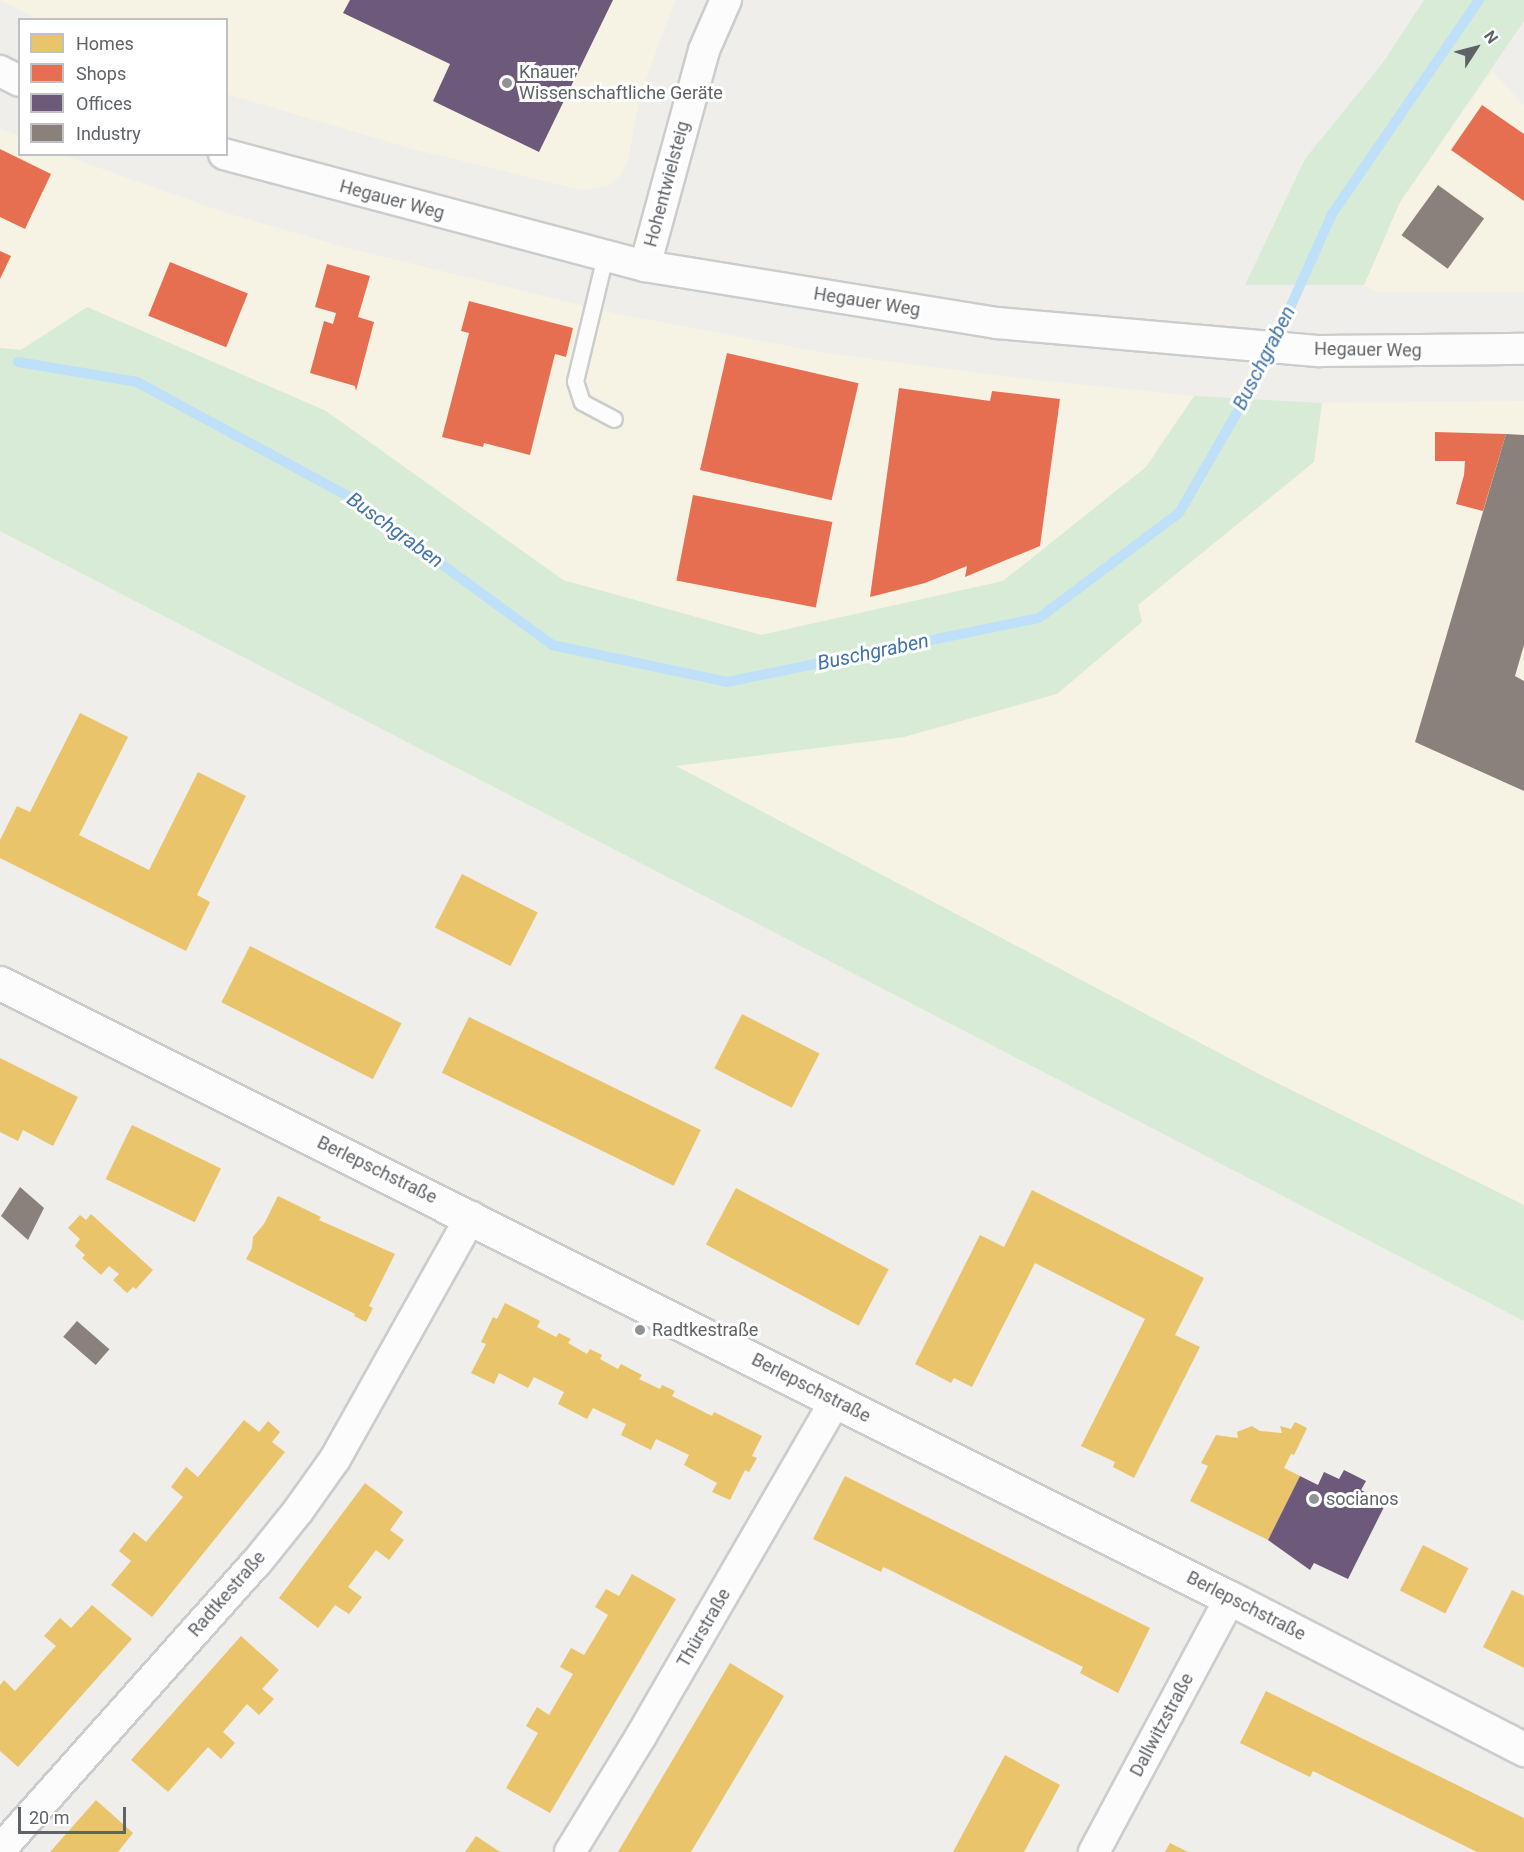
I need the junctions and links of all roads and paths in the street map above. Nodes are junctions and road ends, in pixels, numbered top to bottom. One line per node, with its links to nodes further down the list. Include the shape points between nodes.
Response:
1 (726, 0): 6 (street, Hohentwielsteig, via 704,50)
2 (0, 71): 3 (street)
3 (18, 80)
4 (228, 155): 5 (street, Hegauer Weg)
5 (606, 256): 6 (street, Hegauer Weg); 8 (lane, via 575,381 582,402)
6 (645, 266): 7 (street, Hegauer Weg, via 997,323 1320,351)
7 (1524, 349)
8 (614, 419)
9 (0, 983): 10 (street, Berlepschstraße)
10 (471, 1217): 11 (street, Berlepschstraße); 14 (street, Radtkestraße, via 335,1459 298,1511)
11 (835, 1401): 12 (street, Berlepschstraße); 15 (street, Thürstraße)
12 (1230, 1598): 13 (street, Berlepschstraße); 16 (street, Dallwitzstraße)
13 (1524, 1749)
14 (0, 1850)
15 (570, 1852)
16 (1094, 1852)

